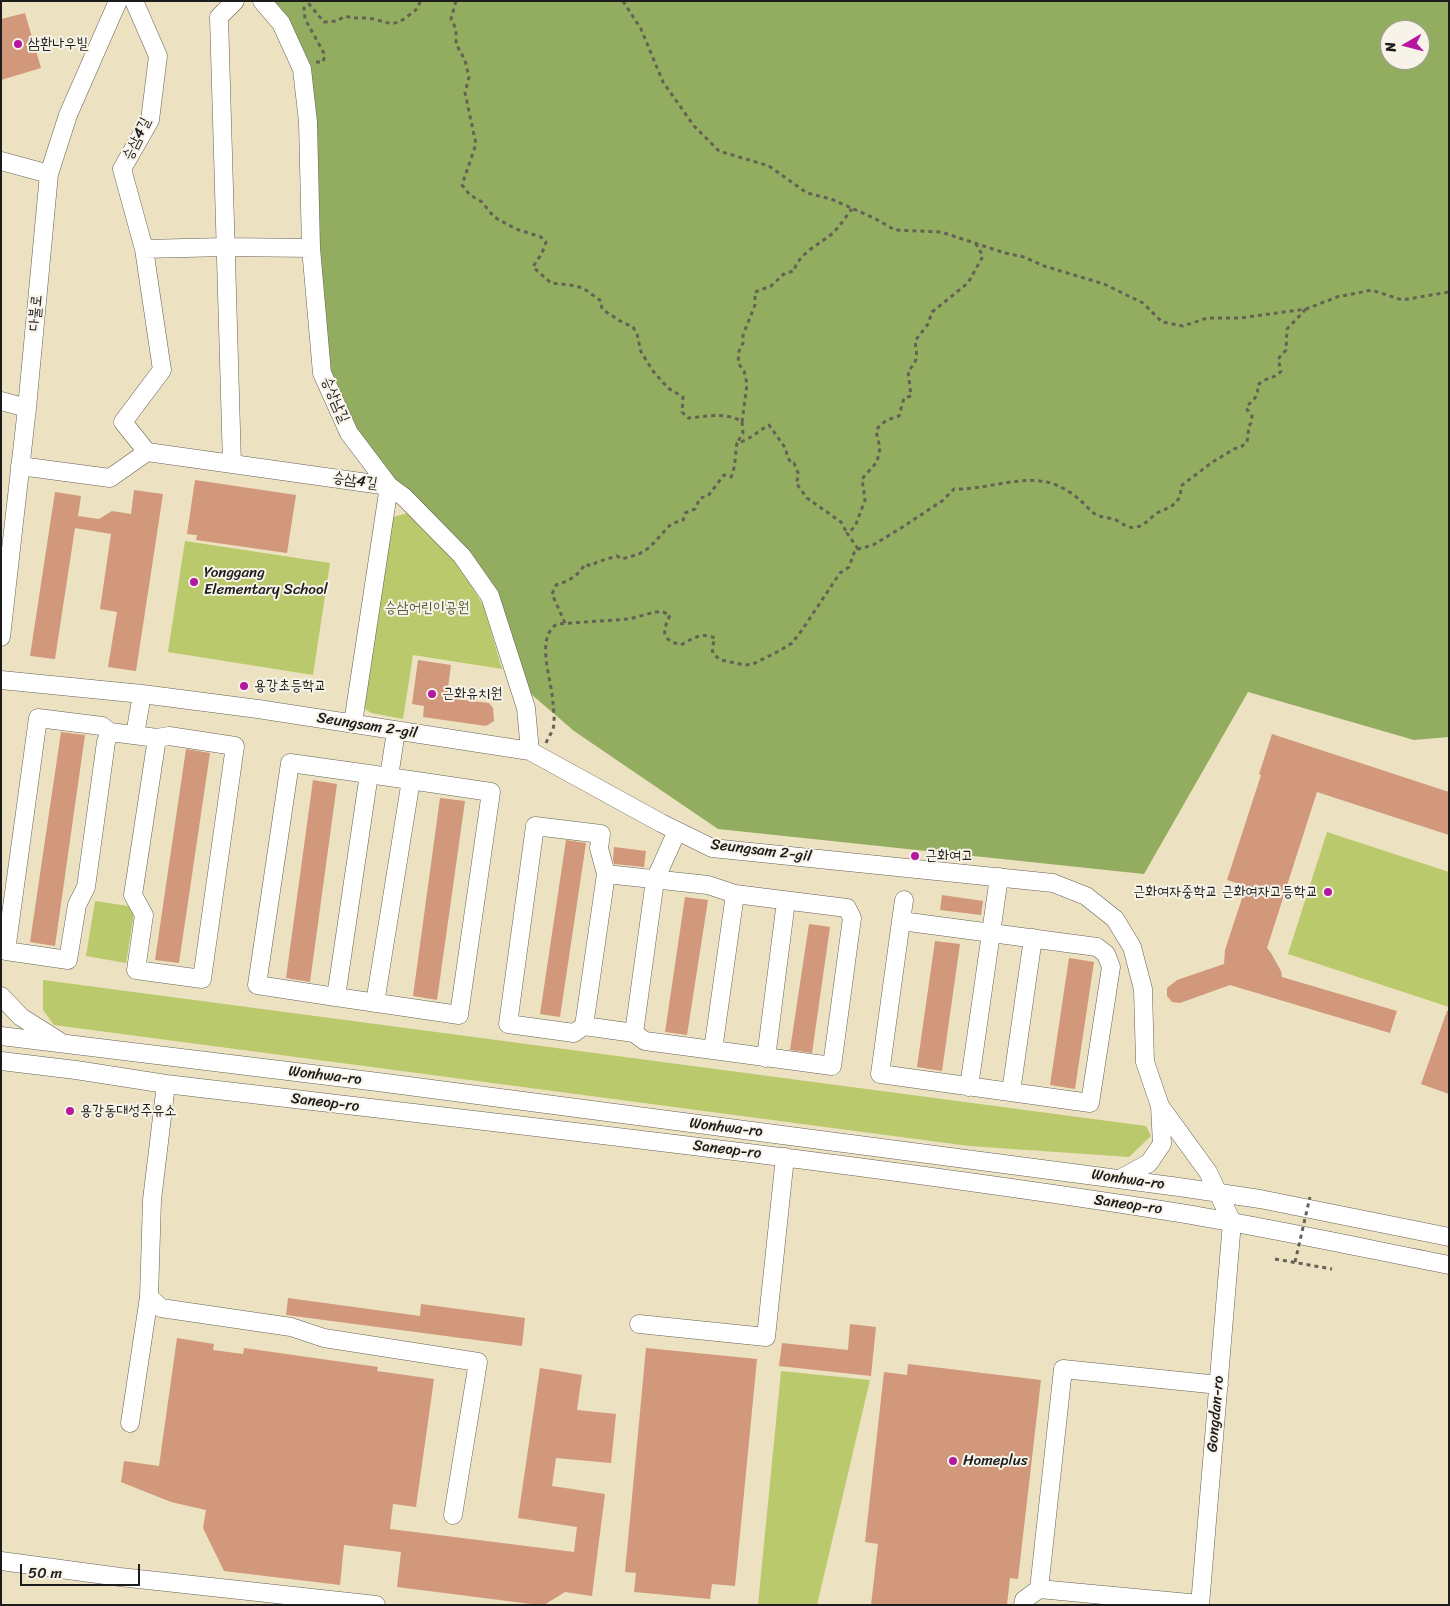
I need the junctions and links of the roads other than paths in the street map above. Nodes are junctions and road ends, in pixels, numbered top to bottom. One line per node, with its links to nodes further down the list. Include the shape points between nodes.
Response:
1 (118, 1): 6 (street, 다불로, via 68,115)
2 (134, 1): 9 (street, 승삼4길, via 158,56 150,120 122,169)
3 (235, 1): 7 (street, via 219,16)
4 (262, 1): 8 (street, 승상남길, via 281,23 302,69 308,122)
5 (1, 161): 6 (street)
6 (49, 174): 11 (street, 다불로)
7 (226, 247): 8 (street); 9 (street); 13 (street)
8 (311, 248): 15 (street, 승상남길, via 322,373 348,432)
9 (144, 249): 12 (street, 승삼4길, via 162,370 123,422)
10 (1, 401): 11 (street)
11 (27, 408): 14 (street, 다불로)
12 (147, 452): 13 (street, 승삼4길); 14 (street, via 110,478)
13 (232, 464): 15 (street, 승삼4길)
14 (20, 466): 16 (street, 다불로)
15 (389, 486): 19 (street); 24 (street, 승상남길, via 462,556 490,596 526,708)
16 (1, 637)
17 (1, 680): 18 (street, Seungsam 2-gil)
18 (142, 694): 19 (street, Seungsam 2-gil); 22 (street)
19 (353, 723): 20 (street, Seungsam 2-gil)
20 (396, 731): 24 (street, Seungsam 2-gil); 26 (street)
21 (110, 732): 21 (street, via 102,726 38,718 6,952 68,960 77,905 86,887); 22 (street)
22 (135, 734): 23 (street)
23 (157, 738): 23 (street, via 133,895 144,915 136,970 202,979 235,746 169,736)
24 (536, 754): 28 (street, Seungsam 2-gil)
25 (369, 774): 26 (street); 39 (street); 39 (street, via 290,763 257,985)
26 (389, 777): 27 (street)
27 (411, 780): 40 (street); 40 (street, via 491,792 459,1015)
28 (677, 831): 30 (street, Seungsam 2-gil, via 712,848); 31 (street)
29 (606, 874): 31 (street); 41 (street); 41 (street, via 599,848 601,834 535,826 508,1024 574,1033)
30 (999, 877): 36 (street); 51 (street, Seungsam 2-gil, via 1053,883 1086,896 1115,919 1132,948 1143,989 1146,1062)
31 (655, 880): 32 (street, via 708,885); 42 (street)
32 (735, 894): 34 (street); 45 (street)
33 (904, 900): 35 (street)
34 (786, 901): 46 (street); 46 (street, via 847,908 852,918 832,1066)
35 (901, 921): 36 (street); 49 (street, via 880,1074)
36 (991, 933): 37 (street); 49 (street)
37 (1033, 938): 50 (street); 50 (street, via 1097,947 1106,954 1111,967 1090,1103)
38 (1, 996): 44 (street, via 21,1017)
39 (336, 997): 40 (street)
40 (375, 1002)
41 (584, 1026): 42 (street)
42 (634, 1033): 45 (street, via 645,1041)
43 (1, 1036): 44 (street, Wonhwa-ro)
44 (63, 1044): 53 (street, Wonhwa-ro)
45 (713, 1050): 46 (street)
46 (766, 1058)
47 (1, 1061): 48 (street, Saneop-ro)
48 (166, 1084): 52 (street, Saneop-ro); 58 (street, via 152,1200)
49 (968, 1086): 50 (street)
50 (1011, 1092)
51 (1160, 1106): 53 (street, via 1162,1144 1149,1163); 54 (street, Seungsam 2-gil, via 1208,1172)
52 (785, 1157): 55 (street, Saneop-ro); 59 (street, via 766,1337)
53 (1120, 1179): 54 (street, Wonhwa-ro)
54 (1218, 1192): 55 (street, Seungsam 2-gil); 56 (street, Wonhwa-ro)
55 (1232, 1222): 57 (street, Saneop-ro); 60 (street, Gongdan-ro)
56 (1449, 1237)
57 (1449, 1265)
58 (149, 1296): 61 (street); 62 (street, via 161,1308 291,1327 324,1338 478,1362)
59 (639, 1324)
60 (1219, 1385): 64 (street, via 1063,1369); 65 (street, Gongdan-ro)
61 (130, 1423)
62 (453, 1515)
63 (1, 1561): 66 (street)
64 (1039, 1589): 65 (street); 67 (street, via 1024,1600)
65 (1200, 1604)
66 (376, 1605)
67 (1023, 1605)

